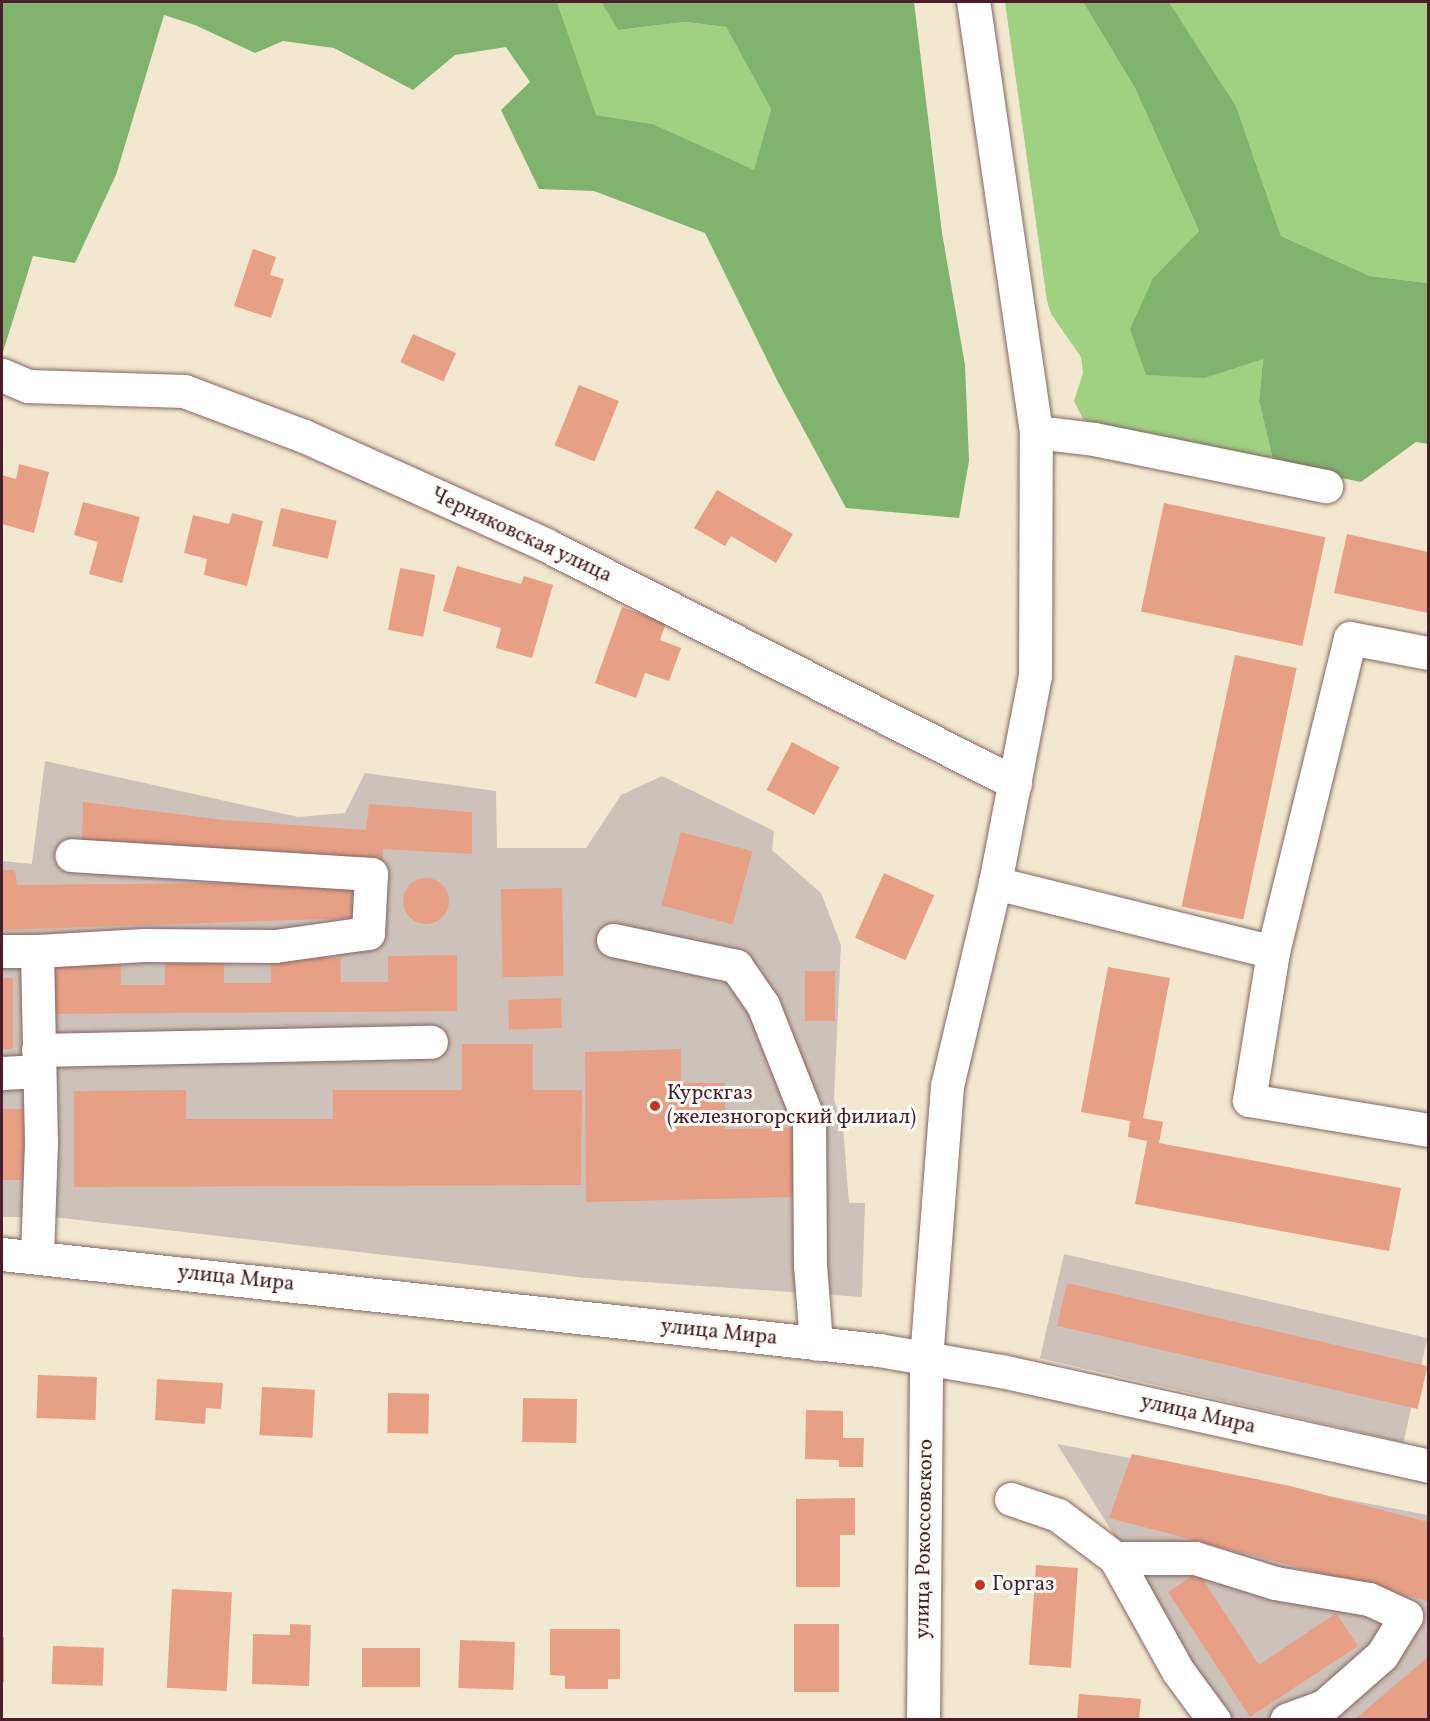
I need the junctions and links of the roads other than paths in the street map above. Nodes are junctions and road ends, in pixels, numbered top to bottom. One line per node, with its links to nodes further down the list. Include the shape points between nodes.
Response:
1 (973, 2): 3 (street, улица Рокоссовского)
2 (2, 375): 6 (street, Черняковская улица, via 28,386 184,391 304,436 546,545)
3 (1036, 432): 4 (street, via 1094,439); 6 (street, улица Рокоссовского, via 1035,675)
4 (1326, 486)
5 (1428, 653): 12 (street, via 1350,638)
6 (1015, 783): 8 (street, улица Рокоссовского)
7 (72, 855): 11 (street, via 371,874 368,933 275,946 144,945)
8 (995, 883): 12 (street); 20 (street, улица Рокоссовского, via 947,1086)
9 (613, 940): 19 (street, via 736,966 763,1005 809,1121 810,1264)
10 (2, 951): 11 (street)
11 (37, 951): 14 (street)
12 (1273, 952): 16 (street, via 1249,1100)
13 (431, 1042): 14 (street)
14 (39, 1061): 15 (street); 18 (street)
15 (2, 1072)
16 (1428, 1130)
17 (2, 1254): 18 (street, улица Мира)
18 (37, 1257): 19 (street, улица Мира)
19 (816, 1344): 20 (street, улица Мира)
20 (926, 1359): 21 (street, улица Мира, via 1001,1371); 24 (street, улица Рокоссовского)
21 (1428, 1466)
22 (1011, 1498): 23 (street, via 1058,1515)
23 (1115, 1558): 25 (street, via 1178,1671); 26 (street, via 1196,1558 1275,1582 1369,1599 1406,1616 1382,1655 1324,1706)
24 (923, 1719)
25 (1214, 1719)
26 (1286, 1719)

